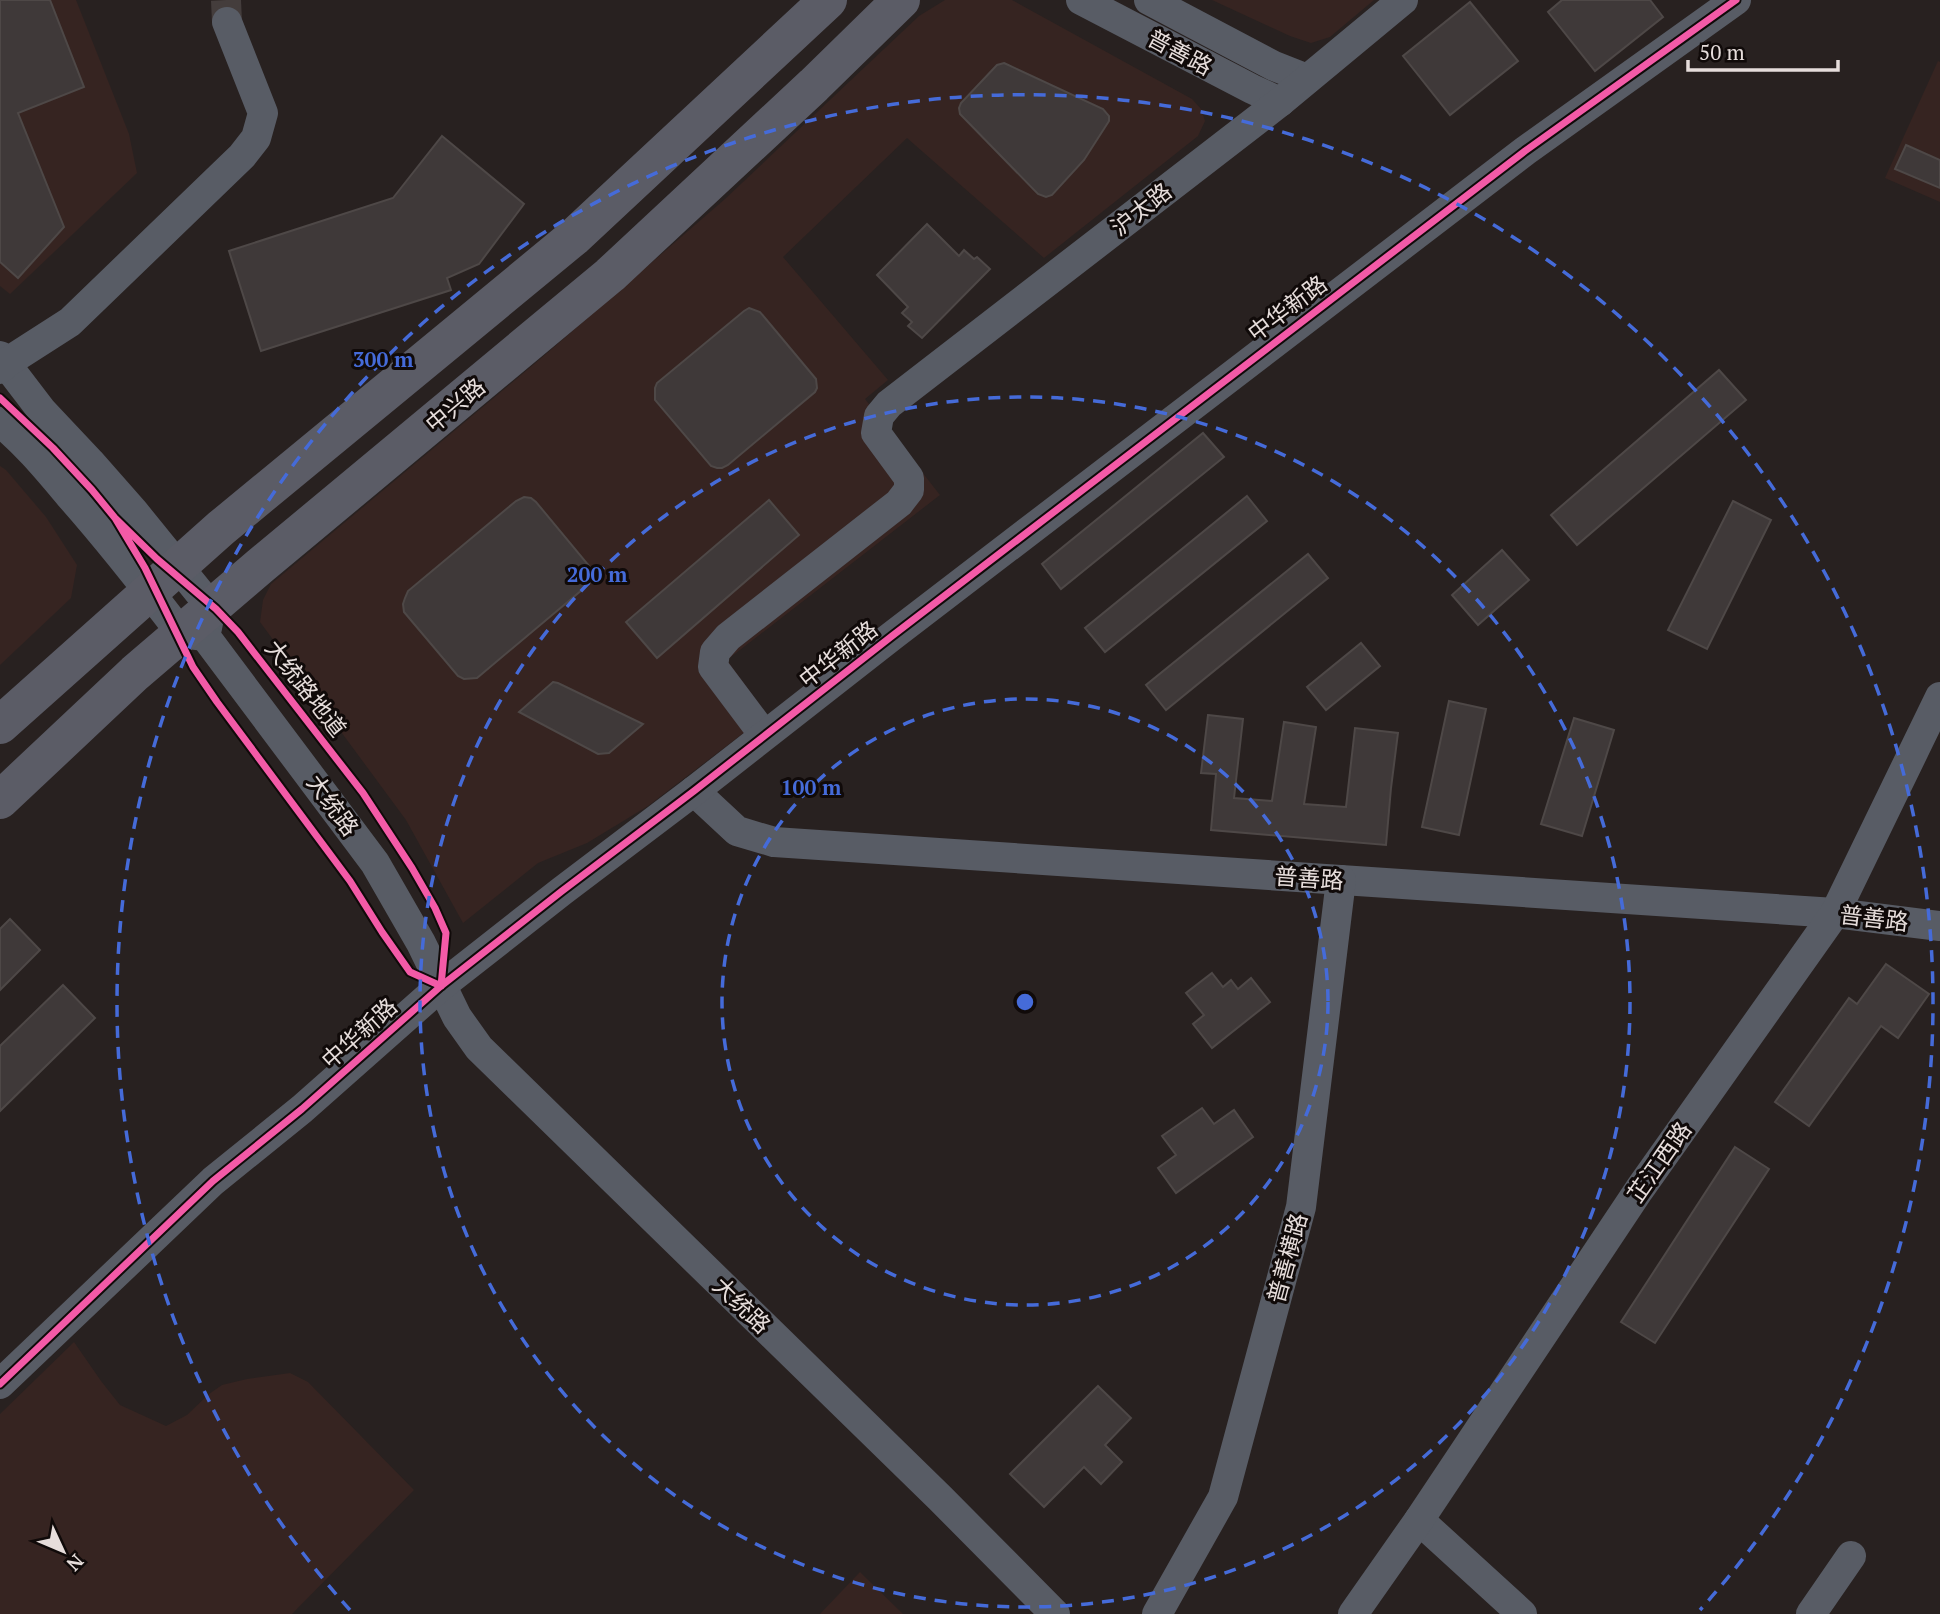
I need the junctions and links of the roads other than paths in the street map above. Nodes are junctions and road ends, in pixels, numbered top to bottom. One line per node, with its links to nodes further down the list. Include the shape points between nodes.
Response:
1 (828, 0): 12 (main road, via 574,237)
2 (901, 0): 14 (main road, 中兴路, via 610,275)
3 (1081, 0): 9 (street, 普善路)
4 (1149, 0): 8 (street, 普善路)
5 (1403, 0): 8 (street, 沪太路)
6 (1737, 0): 17 (street, 中华新路, via 1525,151)
7 (227, 22): 10 (street, via 263,113 256,138 70,322)
8 (1307, 79): 9 (street, 沪太路)
9 (1280, 102): 17 (street, 沪太路, via 879,416 876,433 909,478 909,490 899,503 715,652 713,667)
10 (2, 362): 12 (street, 大统路)
11 (0, 422): 13 (street, 大统路, via 64,489)
12 (178, 565): 13 (main road); 14 (street, 大统路)
13 (149, 591): 14 (street, 大统路); 16 (main road)
14 (199, 625): 19 (main road, 中兴路, via 135,673); 23 (street, 大统路, via 375,863)
15 (1940, 697): 21 (street, 芷江西路)
16 (0, 725)
17 (764, 735): 18 (street, 中华新路)
18 (694, 791): 20 (street, 普善路, via 737,831 774,842); 23 (street, 中华新路)
19 (0, 800)
20 (1340, 880): 21 (street, 普善路); 28 (street, 普善横路, via 1301,1207 1223,1497)
21 (1835, 914): 22 (street, 普善路); 25 (street, 芷江西路, via 1639,1190)
22 (1940, 926)
23 (441, 986): 24 (street, 中华新路, via 213,1181); 27 (street, 大统路, via 479,1048)
24 (0, 1384)
25 (1419, 1520): 29 (street, 芷江西路); 30 (street)
26 (1851, 1556): 31 (street)
27 (1055, 1614)
28 (1157, 1614)
29 (1353, 1614)
30 (1522, 1614)
31 (1811, 1614)

